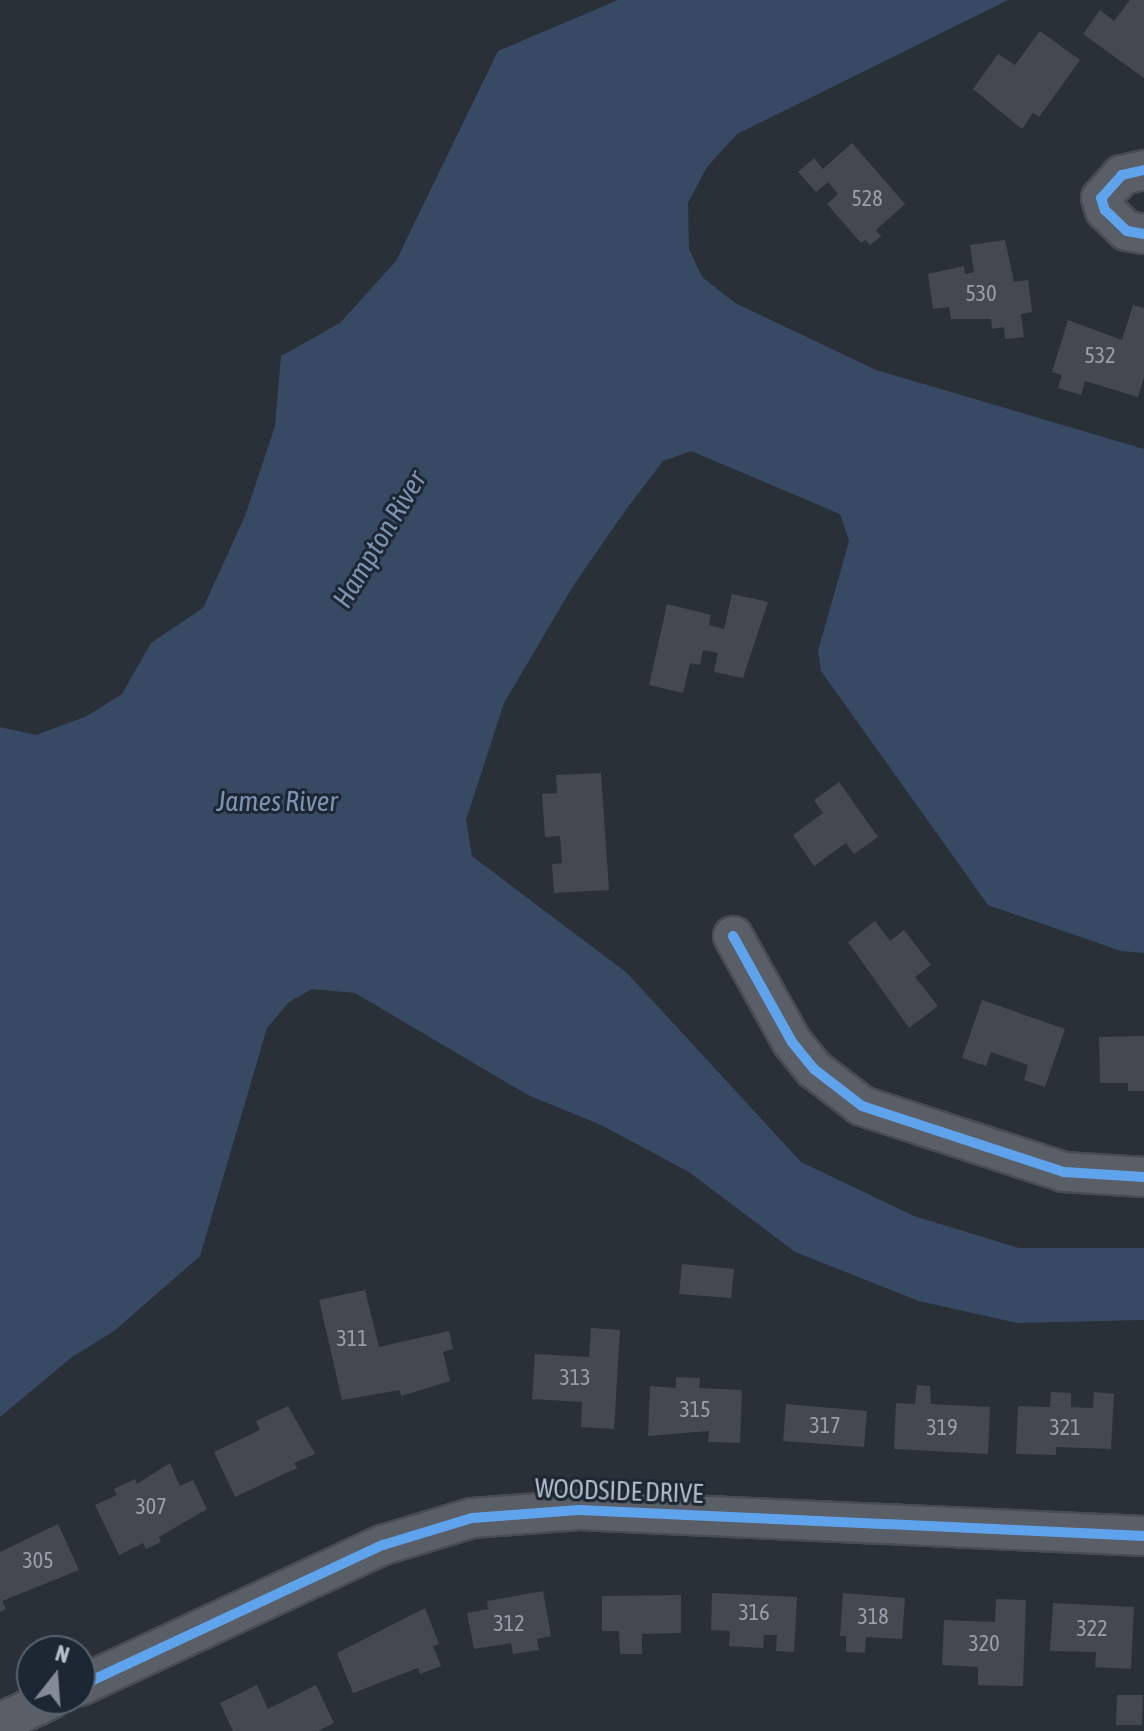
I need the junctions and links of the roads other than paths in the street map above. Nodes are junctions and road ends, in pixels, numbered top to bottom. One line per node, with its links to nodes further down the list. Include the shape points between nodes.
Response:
1 (1144, 170): 2 (street, via 1122,175 1101,198 1105,210 1127,231)
2 (1144, 234)
3 (733, 936): 4 (street, via 792,1042 814,1069 862,1106 1064,1172)
4 (1144, 1177)
5 (1144, 1536): 6 (street, WOODSIDE DRIVE, via 579,1510 497,1514 383,1545)
6 (96, 1679)

